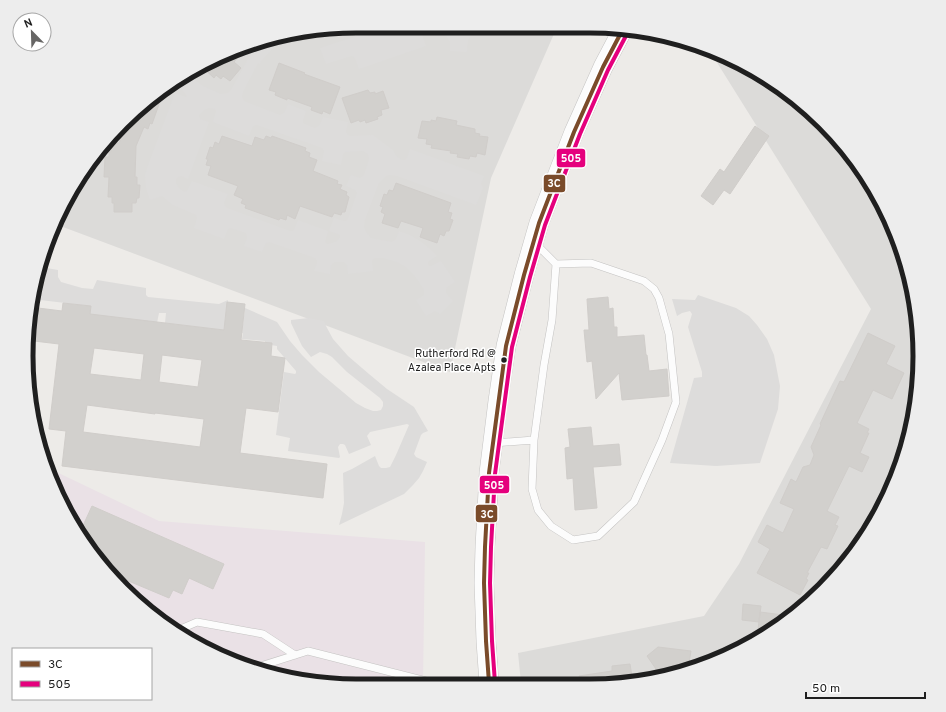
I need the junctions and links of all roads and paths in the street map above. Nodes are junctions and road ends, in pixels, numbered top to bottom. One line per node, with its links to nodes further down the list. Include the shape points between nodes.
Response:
1 (620, 35): 2 (street, via 574,132)
2 (534, 241): 3 (lane); 5 (street, via 506,346)
3 (556, 264): 4 (lane, via 552,320); 4 (lane, via 591,263 644,281 654,289 669,334 676,402 634,502 598,536 573,540 551,526 538,510 532,489)
4 (534, 440): 5 (lane)
5 (493, 444): 10 (street, via 489,473 484,583)
6 (181, 628): 7 (lane, via 197,622 263,634)
7 (295, 655): 8 (lane); 9 (lane, via 308,651)
8 (263, 665)
9 (418, 679)
10 (488, 679)

